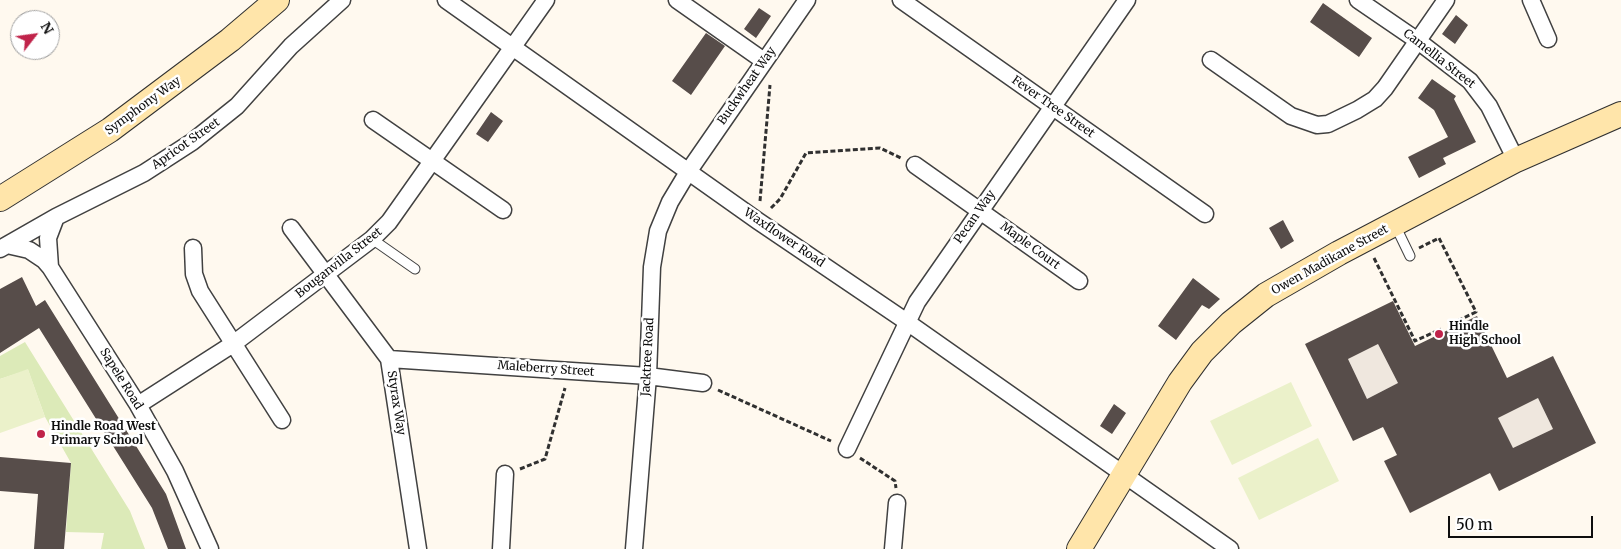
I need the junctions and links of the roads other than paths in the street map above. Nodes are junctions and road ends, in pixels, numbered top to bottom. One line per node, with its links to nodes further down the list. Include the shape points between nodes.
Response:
1 (277, 0): 26 (street, Symphony Way, via 230,40 110,130)
2 (342, 0): 30 (street, Apricot Street, via 291,46 254,90 211,128 144,173)
3 (446, 0): 14 (street, Waxflower Road)
4 (546, 0): 14 (street, Bouganvilla Street)
5 (677, 0): 16 (street)
6 (807, 0): 16 (street, Buckwheat Way)
7 (901, 0): 18 (street, Fever Tree Street)
8 (1127, 0): 18 (street, Pecan Way)
9 (1358, 0): 13 (street, Camellia Street)
10 (1446, 0): 13 (street)
11 (1532, 0): 12 (street)
12 (1548, 39)
13 (1418, 41): 15 (street, via 1375,99 1341,119 1317,125 1291,116); 22 (street, Camellia Street, via 1470,81 1480,93)
14 (513, 48): 23 (street, Bouganvilla Street); 25 (street, Waxflower Road)
15 (1211, 60)
16 (762, 65): 25 (street, Buckwheat Way)
17 (1621, 103): 21 (street, Owen Madikane Street)
18 (1052, 106): 28 (street, Pecan Way); 29 (street, Fever Tree Street)
19 (1621, 114): 21 (street, Owen Madikane Street)
20 (373, 120): 23 (street)
21 (1543, 148): 22 (street, Owen Madikane Street)
22 (1516, 160): 31 (street, Owen Madikane Street)
23 (432, 161): 27 (street); 33 (street, Bouganvilla Street, via 389,222)
24 (915, 165): 28 (street, Maple Court)
25 (688, 172): 41 (street, Waxflower Road); 44 (street, Jacktree Road, via 658,231 652,267)
26 (0, 199)
27 (503, 210)
28 (980, 210): 40 (street, Maple Court); 41 (street, Pecan Way, via 917,302)
29 (1205, 214)
30 (56, 217): 34 (street, Apricot Street); 37 (street, Sapele Road, via 48,238)
31 (1395, 224): 36 (lane); 50 (street, Owen Madikane Street, via 1290,280 1231,323 1202,352 1180,382)
32 (291, 228): 39 (street, Styrax Way)
33 (372, 239): 38 (lane); 39 (street, Bouganvilla Street)
34 (4, 247): 37 (street, Sapele Road, via 29,250)
35 (193, 248): 42 (street, via 196,282)
36 (1410, 256)
37 (50, 267): 46 (street, Sapele Road)
38 (415, 269)
39 (327, 274): 42 (street, Bouganvilla Street); 43 (street, Styrax Way)
40 (1079, 281)
41 (907, 322): 48 (street, Pecan Way); 50 (street, Waxflower Road)
42 (233, 344): 46 (street, Bouganvilla Street); 47 (street)
43 (389, 358): 44 (street, Maleberry Street); 53 (street, Styrax Way)
44 (648, 376): 45 (street, Maleberry Street); 55 (street, Jacktree Road)
45 (703, 383)
46 (138, 405): 52 (street, Sapele Road, via 176,471)
47 (282, 420)
48 (847, 449)
49 (505, 474): 54 (street)
50 (1123, 474): 57 (street, Owen Madikane Street); 58 (street, Waxflower Road)
51 (897, 503): 56 (street)
52 (210, 549)
53 (418, 549)
54 (501, 549)
55 (634, 549)
56 (893, 549)
57 (1079, 549)
58 (1230, 549)

